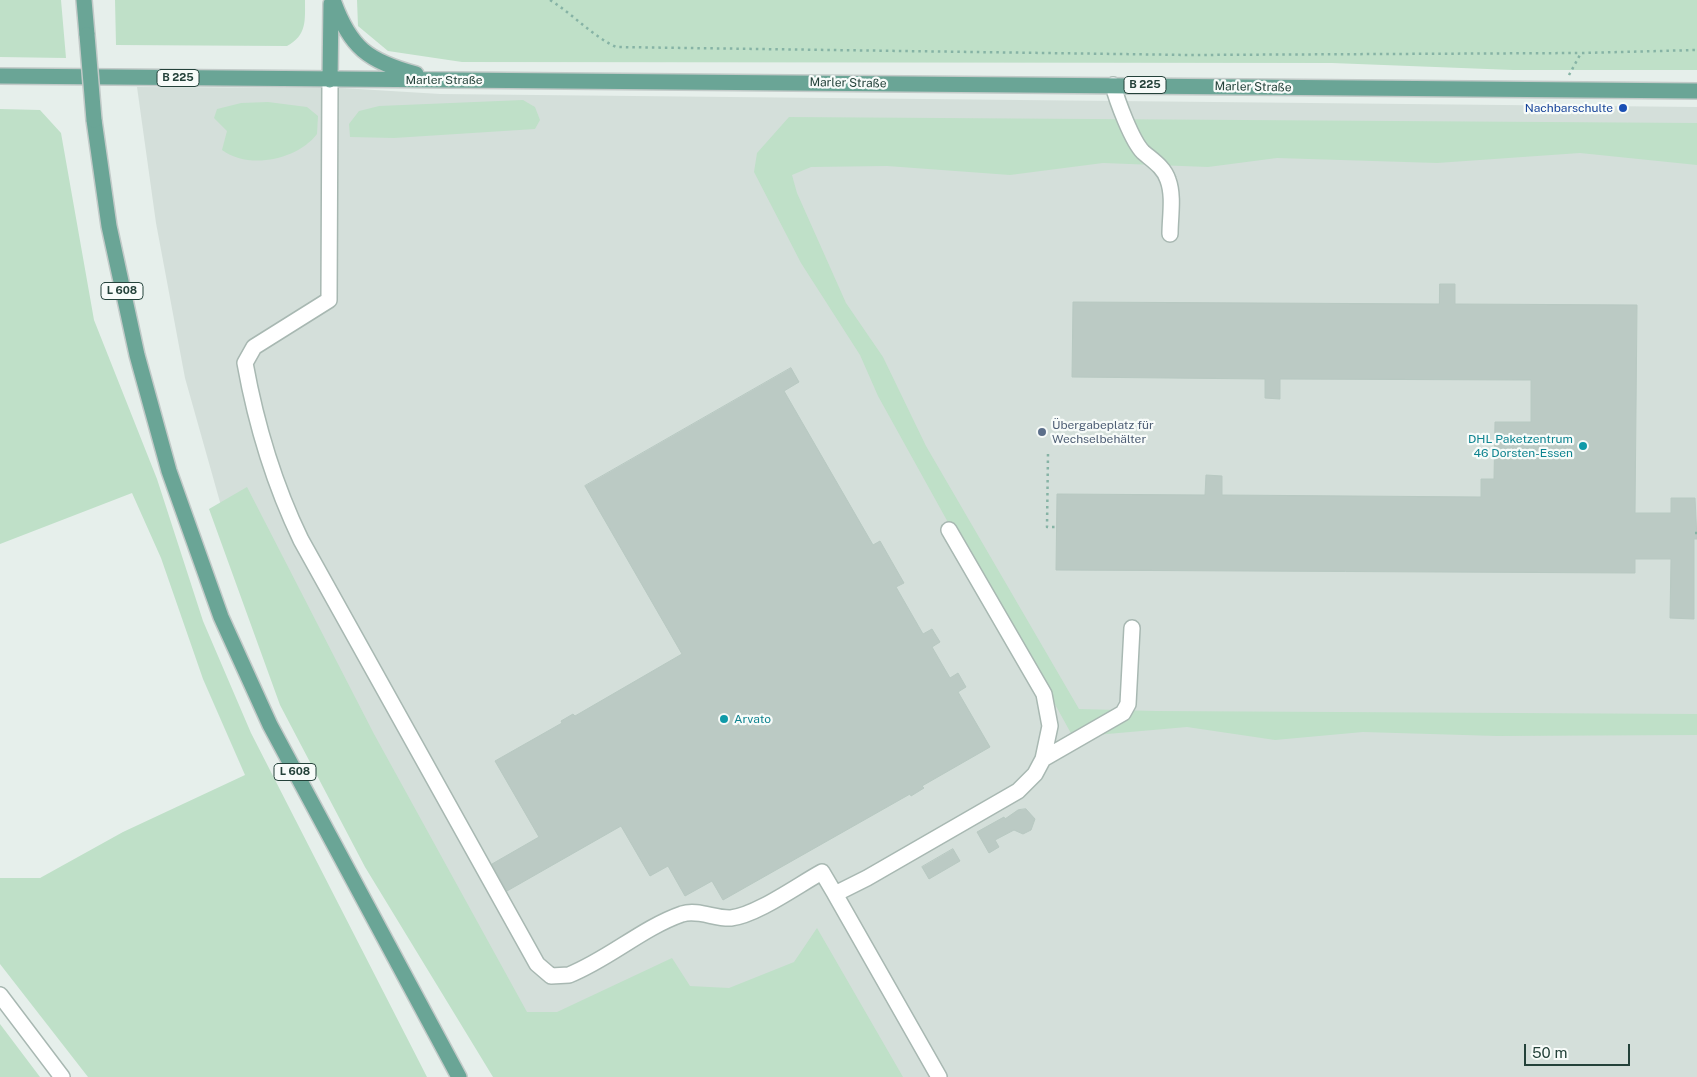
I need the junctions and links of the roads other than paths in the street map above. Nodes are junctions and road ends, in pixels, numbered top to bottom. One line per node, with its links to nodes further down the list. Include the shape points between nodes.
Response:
1 (84, 0): 15 (main road, L 608, bridge, via 94,120 109,226 137,355 176,490 221,617 270,725)
2 (332, 0): 4 (main road, via 353,41 370,58 392,68); 5 (main road)
3 (0, 76): 5 (main road, Marler Straße / B 225)
4 (437, 79): 5 (main road, Marler Straße / B 225); 6 (main road, Marler Straße / B 225)
5 (330, 80): 12 (street, via 329,300 254,348 245,363 249,386 264,445 285,506 301,540 537,964 551,976 569,975 664,921 685,913 744,916 822,872)
6 (1113, 85): 7 (main road, Marler Straße / B 225); 8 (street, via 1120,108 1142,151 1169,180)
7 (1697, 92)
8 (1170, 234)
9 (948, 530): 11 (street, via 1044,694 1050,726)
10 (1132, 628): 11 (street, via 1128,704 1123,714)
11 (1043, 759): 12 (street, via 1035,774 1018,791)
12 (835, 894): 16 (street)
13 (0, 995): 14 (street)
14 (62, 1077)
15 (459, 1077)
16 (938, 1077)

